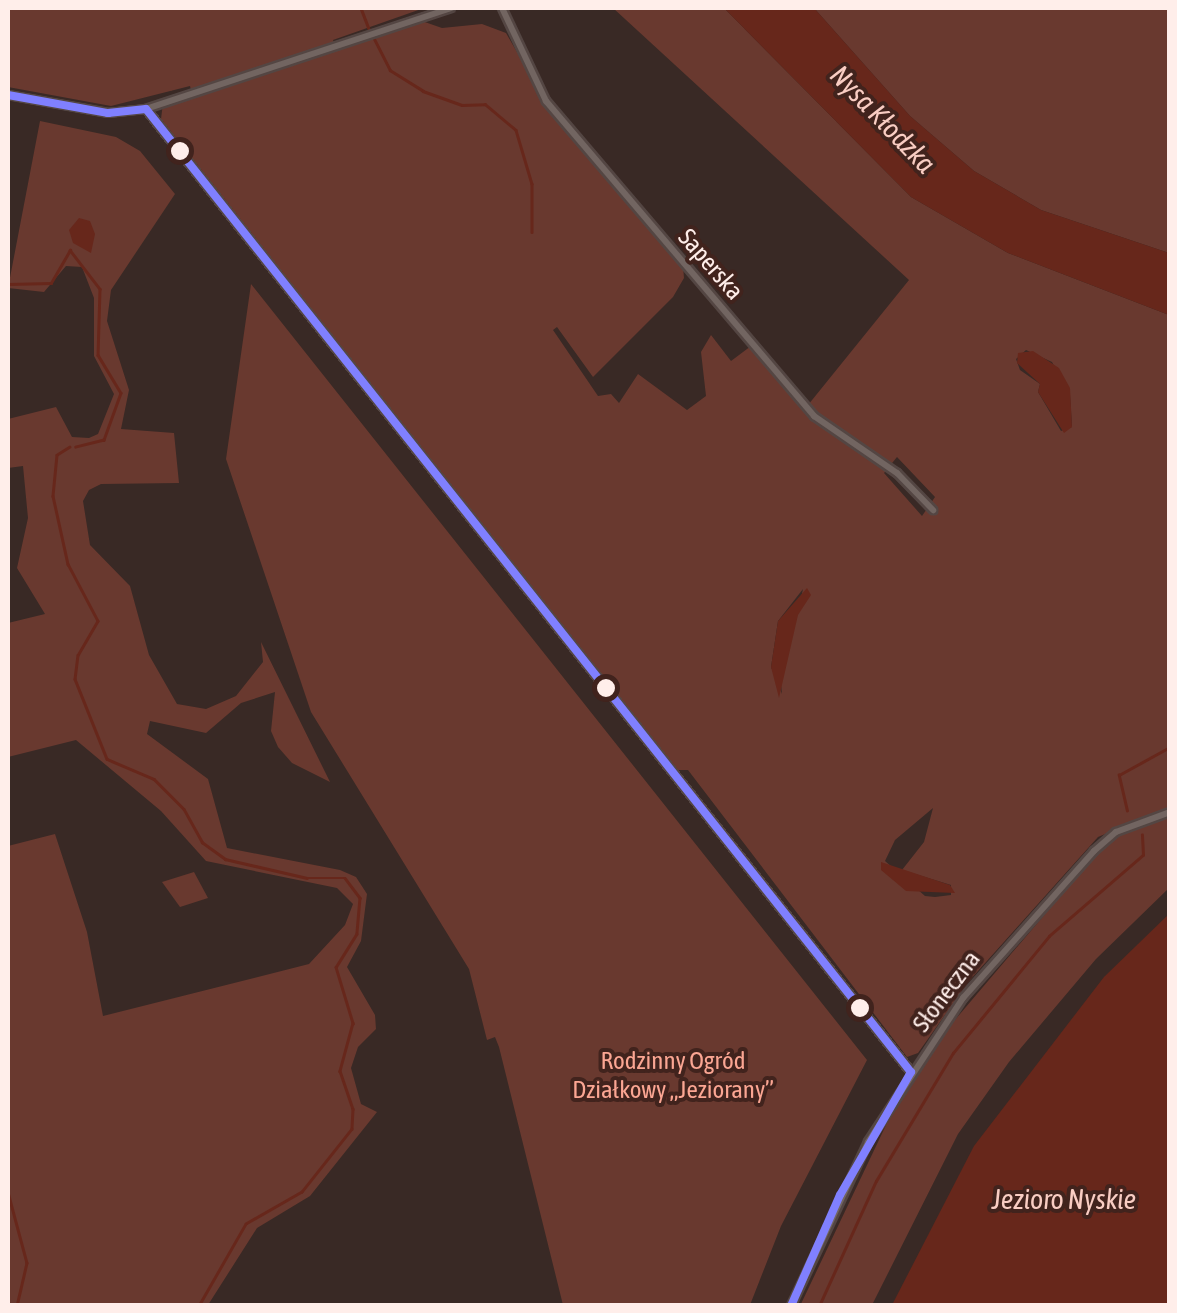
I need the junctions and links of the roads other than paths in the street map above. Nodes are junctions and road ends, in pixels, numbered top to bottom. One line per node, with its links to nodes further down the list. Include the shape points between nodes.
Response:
1 (451, 8): 4 (street)
2 (502, 8): 5 (street, Saperska, via 546,100 814,416 898,473)
3 (8, 95): 4 (street, via 108,113)
4 (146, 109): 7 (street)
5 (933, 510)
6 (1170, 812): 7 (street, Słoneczna, via 1116,832 1094,850 984,973)
7 (911, 1072): 8 (street, Słoneczna, via 840,1195)
8 (791, 1306)

